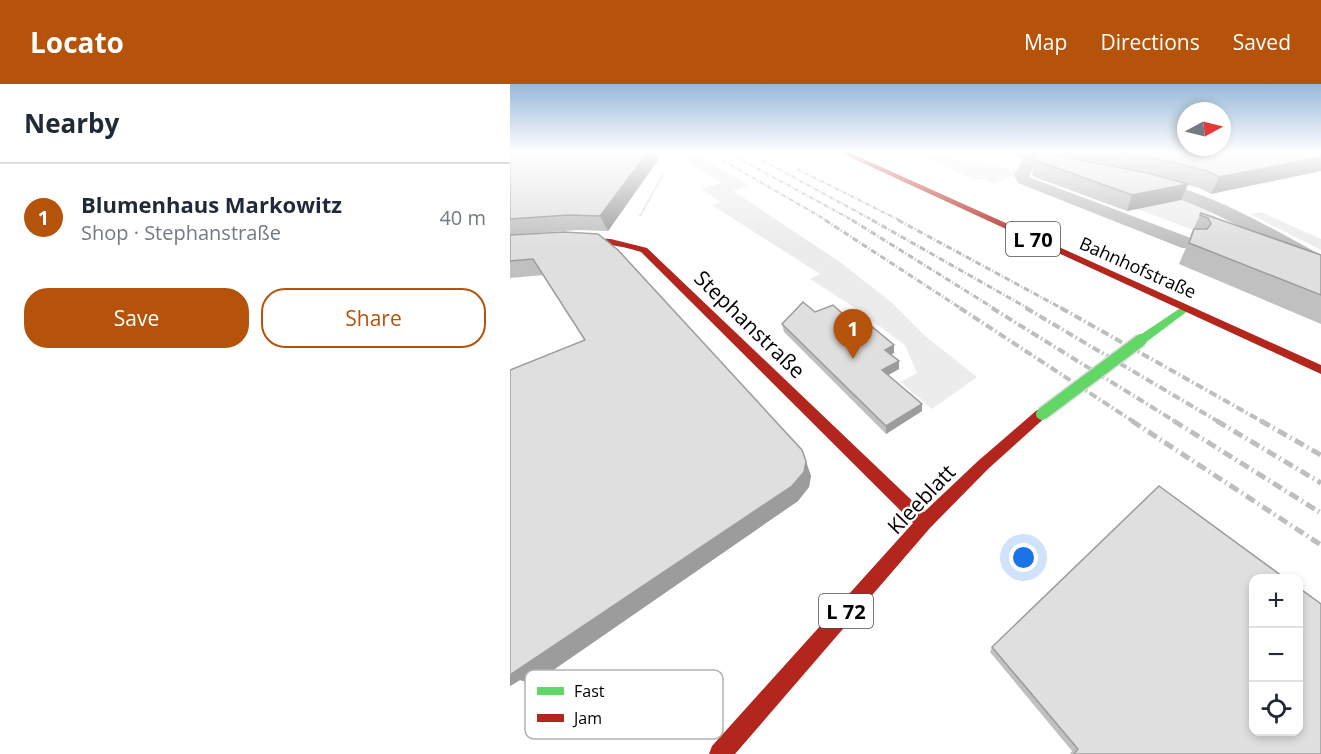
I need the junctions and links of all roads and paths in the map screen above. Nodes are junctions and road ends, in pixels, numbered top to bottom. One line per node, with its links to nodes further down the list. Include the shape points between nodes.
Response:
1 (658, 183): 6 (path)
2 (911, 183): 9 (main road, Bahnhofstraße / L 70)
3 (1032, 183): 7 (lane)
4 (1153, 183): 8 (street, via 1193,194)
5 (510, 243): 6 (main road, Stephanstraße)
6 (625, 243): 11 (main road, Stephanstraße, via 644,249)
7 (1190, 244)
8 (1321, 264)
9 (1185, 308): 10 (main road, Bahnhofstraße / L 70); 11 (main road, Kleeblatt / L 72, bridge, via 1042,414)
10 (1321, 370)
11 (924, 522): 12 (main road, Kleeblatt / L 72)
12 (720, 754)

